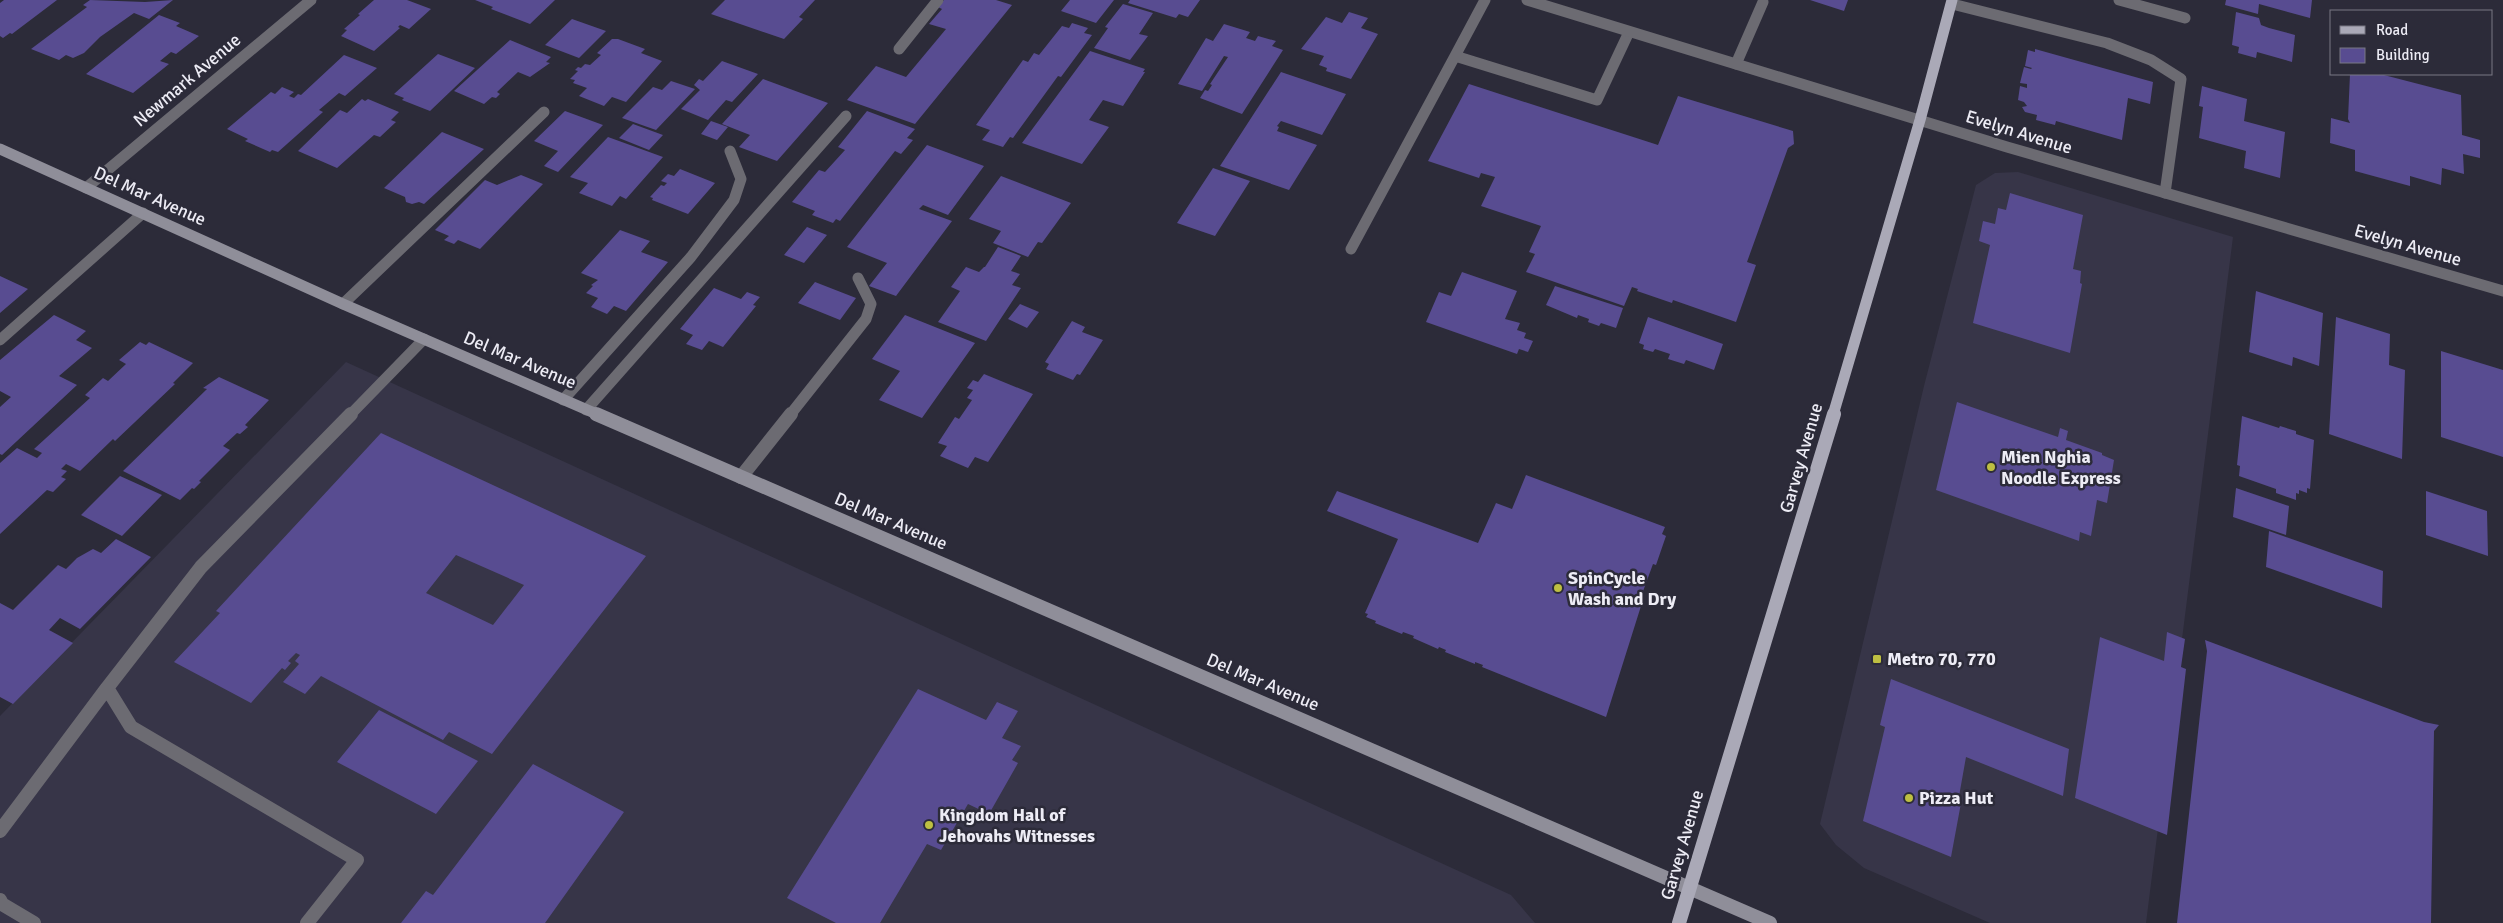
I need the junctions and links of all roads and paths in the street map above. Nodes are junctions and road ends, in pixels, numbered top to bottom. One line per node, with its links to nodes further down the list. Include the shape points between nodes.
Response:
1 (311, 0): 18 (street, Newmark Avenue)
2 (938, 0): 10 (street)
3 (1485, 0): 11 (street)
4 (1527, 0): 9 (street, Evelyn Avenue)
5 (2119, 0): 8 (street)
6 (1954, 1): 15 (main road, Garvey Avenue); 19 (street, via 2107,43 2151,60 2181,79)
7 (1764, 2): 12 (street)
8 (2185, 18)
9 (1628, 32): 11 (street, via 1597,100); 12 (street, Evelyn Avenue)
10 (899, 49)
11 (1455, 56): 21 (street)
12 (1736, 64): 15 (street, Evelyn Avenue)
13 (544, 112): 24 (street)
14 (846, 116): 28 (street)
15 (1920, 120): 19 (street, Evelyn Avenue); 32 (main road, Garvey Avenue)
16 (0, 150): 18 (main road, Del Mar Avenue)
17 (730, 151): 27 (street, via 738,166 741,184 725,212 701,245)
18 (86, 188): 20 (main road, Del Mar Avenue)
19 (2164, 193): 23 (street, Evelyn Avenue)
20 (143, 213): 24 (main road, Del Mar Avenue); 26 (street)
21 (1351, 249)
22 (858, 278): 29 (street, via 870,304 866,319)
23 (2503, 291)
24 (344, 304): 25 (main road, Del Mar Avenue)
25 (424, 339): 27 (main road, Del Mar Avenue); 30 (street, via 201,567)
26 (0, 340)
27 (563, 400): 28 (main road, Del Mar Avenue)
28 (586, 410): 29 (main road, Del Mar Avenue)
29 (741, 477): 32 (main road, Del Mar Avenue)
30 (107, 688): 31 (street); 35 (street, via 130,727 357,860)
31 (0, 831)
32 (1690, 888): 36 (main road, Garvey Avenue); 37 (main road, Del Mar Avenue)
33 (0, 900): 34 (street)
34 (34, 923)
35 (307, 923)
36 (1679, 923)
37 (1770, 923)

